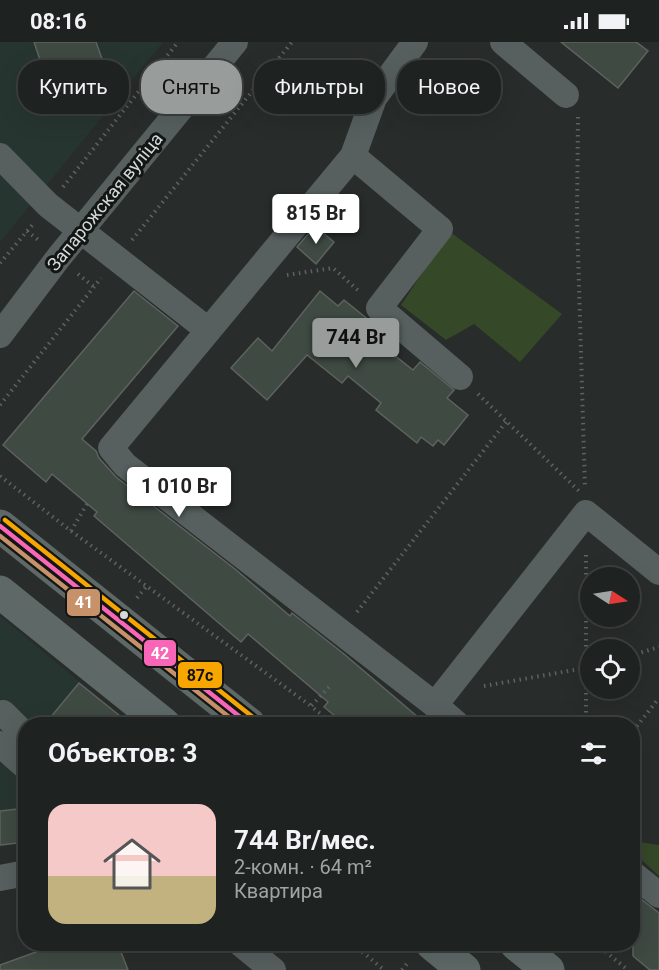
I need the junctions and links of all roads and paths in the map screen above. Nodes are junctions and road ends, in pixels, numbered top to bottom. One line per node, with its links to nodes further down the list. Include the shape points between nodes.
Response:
1 (178, 42): 9 (path)
2 (235, 42): 10 (street, Запарожская вуліца)
3 (292, 42): 11 (path)
4 (415, 42): 8 (street, via 374,98)
5 (503, 42): 6 (street)
6 (566, 95): 19 (path, via 578,105 577,219 586,498)
7 (0, 156): 9 (street)
8 (353, 156): 13 (street); 14 (street, via 440,229)
9 (48, 205): 10 (street); 12 (path)
10 (82, 232): 11 (street); 16 (street, Запарожская вуліца)
11 (116, 259): 15 (street); 18 (path)
12 (0, 263)
13 (249, 280): 14 (path, via 333,268); 15 (street)
14 (379, 308): 17 (street)
15 (208, 330): 27 (street, via 111,448 125,465)
16 (0, 335)
17 (460, 377): 19 (path)
18 (0, 405)
19 (506, 422): 27 (path)
20 (0, 476): 24 (path)
21 (87, 504): 24 (path)
22 (585, 513): 25 (street); 28 (path); 33 (street)
23 (0, 526): 39 (main road)
24 (70, 531): 36 (path)
25 (659, 572)
26 (0, 592): 38 (main road)
27 (342, 632): 33 (street)
28 (587, 639)
29 (659, 647): 30 (path)
30 (640, 653)
31 (580, 669): 33 (path)
32 (329, 687): 36 (path)
33 (440, 698): 41 (street)
34 (659, 698): 43 (path)
35 (587, 699): 42 (path)
36 (311, 706): 40 (path)
37 (0, 714): 44 (street)
38 (155, 717)
39 (240, 717)
40 (324, 717)
41 (452, 717)
42 (586, 717)
43 (640, 722)
44 (18, 728)
45 (0, 744): 46 (street)
46 (18, 760)
47 (18, 875): 48 (street)
48 (0, 878)
49 (640, 880): 50 (street)
50 (659, 895)
51 (250, 951): 56 (street)
52 (361, 951): 57 (path)
53 (441, 951): 58 (main road)
54 (525, 951): 59 (main road)
55 (605, 951): 60 (path)
56 (273, 970)
57 (384, 970)
58 (464, 970)
59 (548, 970)
60 (628, 970)

